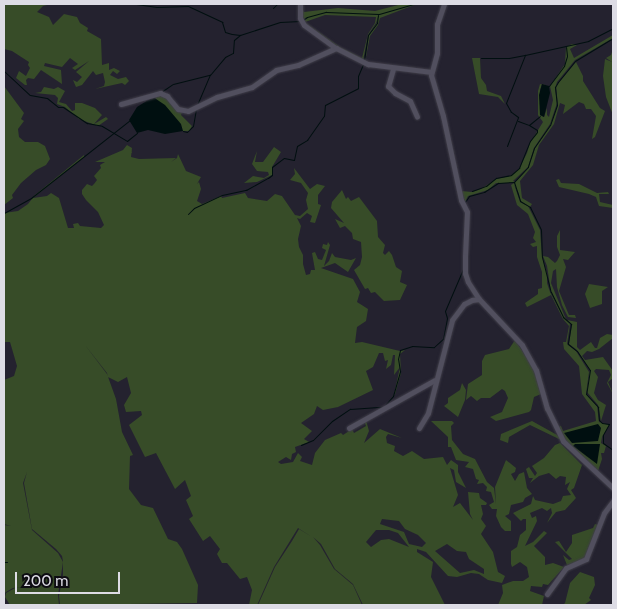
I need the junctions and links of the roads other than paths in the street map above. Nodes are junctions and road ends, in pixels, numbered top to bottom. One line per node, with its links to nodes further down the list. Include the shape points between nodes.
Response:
1 (300, 4): 3 (street, via 300,18 304,25)
2 (444, 4): 5 (street, via 437,24 437,53)
3 (336, 48): 4 (street, via 368,64); 6 (street, via 307,62 276,70 252,87 188,110 178,109 160,93)
4 (393, 69): 5 (street); 7 (street, via 388,86 410,101)
5 (431, 72): 8 (street, via 444,116 461,200 467,212 465,273)
6 (121, 104)
7 (417, 117)
8 (479, 299): 9 (street, via 467,302 454,315); 12 (street, via 522,345 536,370 547,408 563,441)
9 (435, 380): 10 (street); 11 (street, via 428,413)
10 (349, 428)
11 (419, 428)
12 (613, 488)
13 (613, 501): 14 (street, via 604,513 586,559 562,571)
14 (547, 594)

